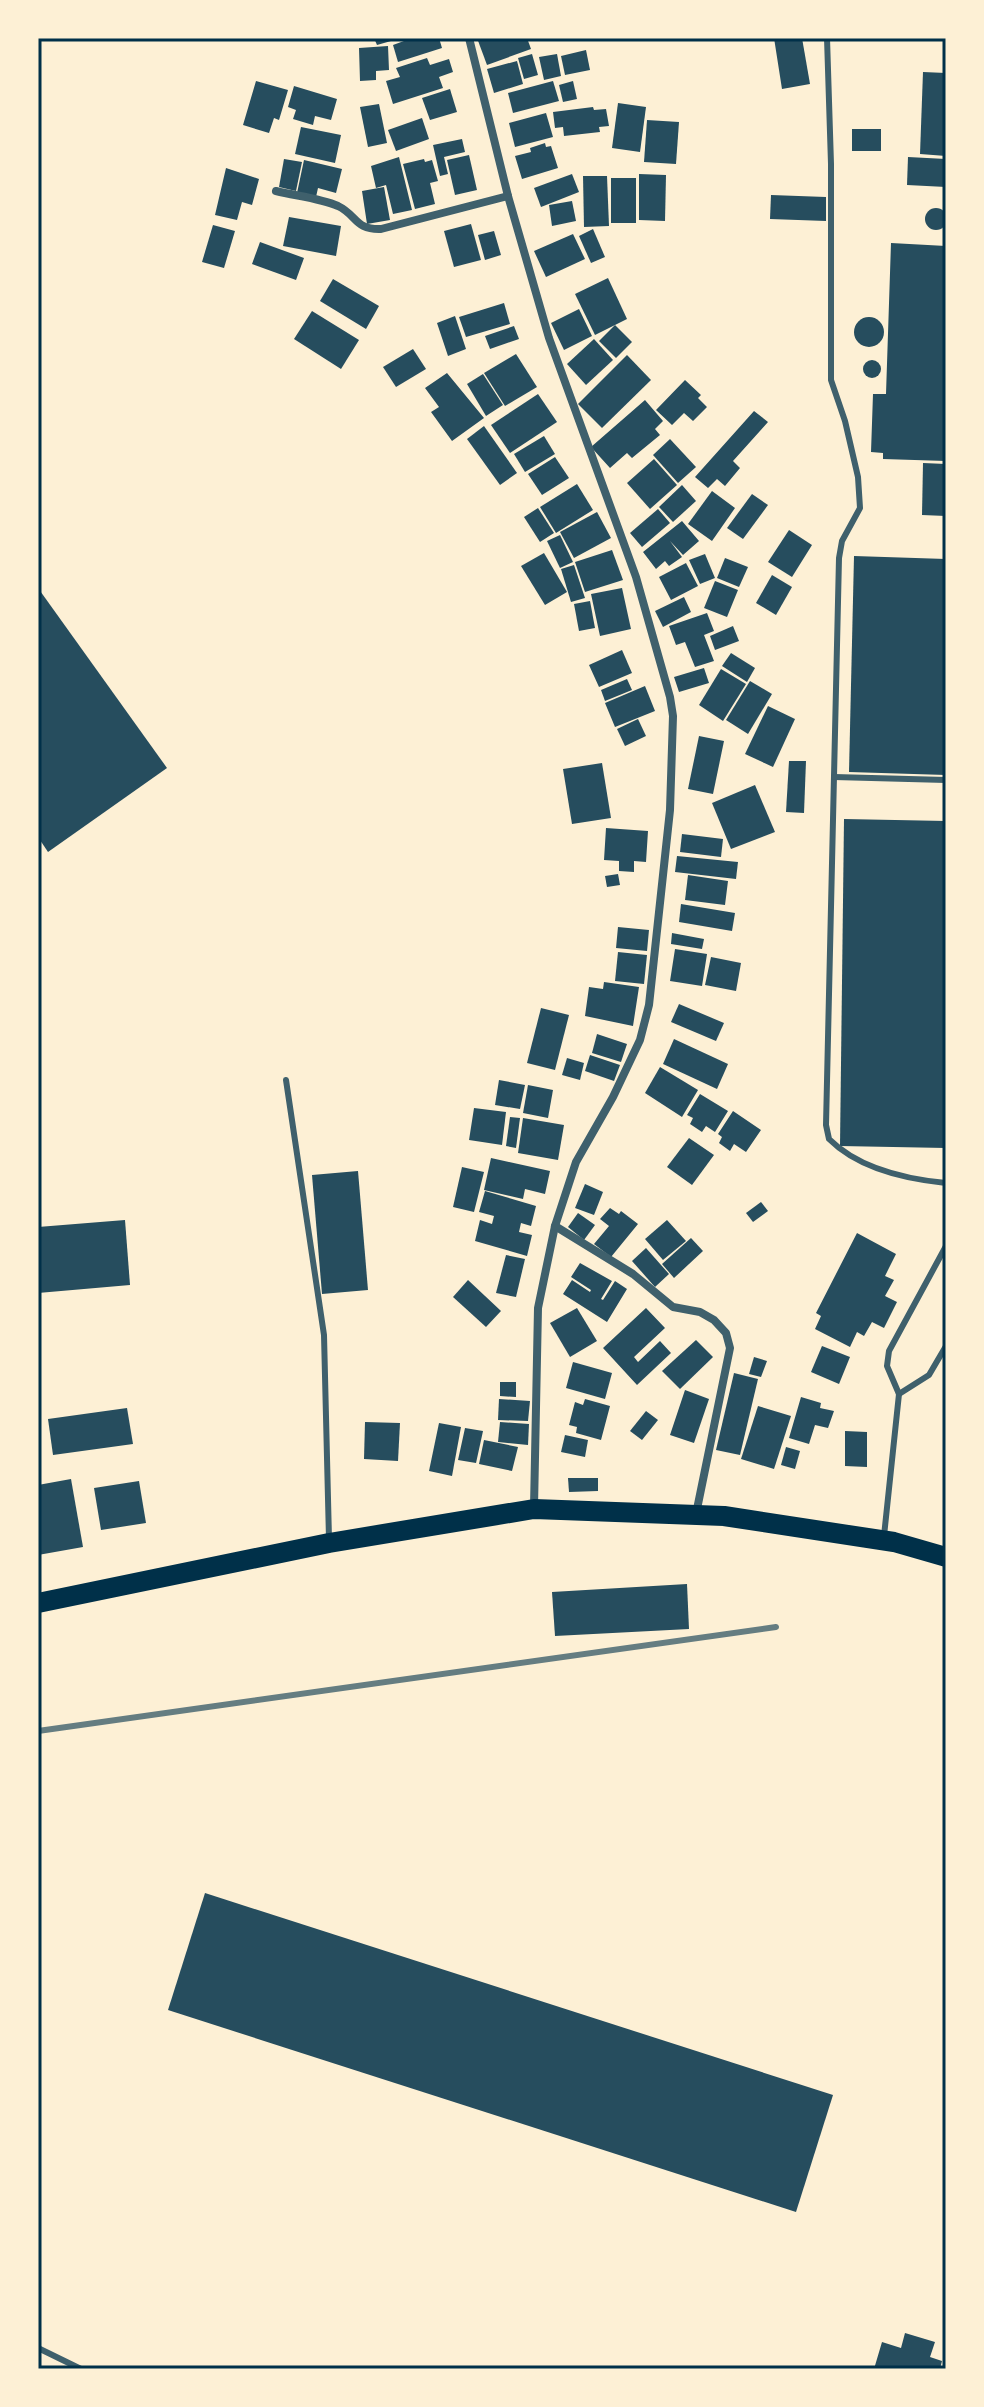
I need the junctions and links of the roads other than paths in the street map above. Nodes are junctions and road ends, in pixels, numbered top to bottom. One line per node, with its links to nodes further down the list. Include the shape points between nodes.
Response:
1 (469, 38): 4 (street)
2 (827, 38): 5 (lane, via 831,380 858,477 860,508 839,558)
3 (276, 191): 4 (street, via 336,205 369,229)
4 (508, 196): 9 (street, via 549,338 636,577 673,716 670,810 645,1025 576,1162)
5 (834, 777): 6 (lane); 8 (lane, via 825,1106 829,1139 871,1166)
6 (946, 780)
7 (286, 1080): 16 (lane, via 324,1335)
8 (946, 1183)
9 (555, 1226): 13 (street, via 538,1308); 14 (street, via 633,1274 673,1307 700,1312 726,1333 730,1348)
10 (946, 1246): 12 (lane, via 889,1351 887,1366)
11 (946, 1346): 12 (lane, via 929,1375)
12 (899, 1394): 15 (lane)
13 (534, 1509): 14 (highway); 16 (highway)
14 (696, 1514): 15 (highway)
15 (883, 1540): 17 (highway)
16 (329, 1543): 18 (highway)
17 (946, 1557)
18 (38, 1603)
19 (38, 2348): 20 (lane)
20 (81, 2369)

